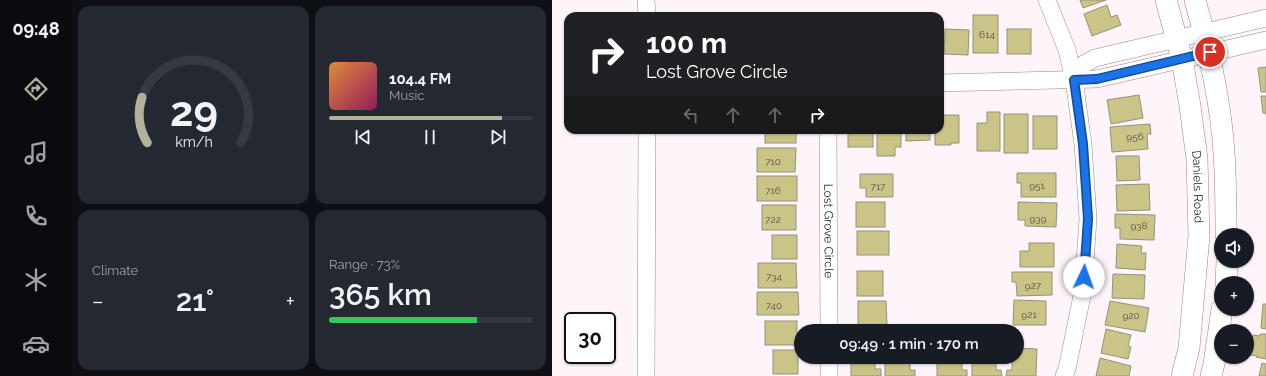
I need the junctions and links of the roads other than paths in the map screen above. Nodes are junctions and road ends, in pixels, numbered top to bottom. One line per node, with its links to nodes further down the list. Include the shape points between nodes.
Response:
1 (646, 0): 5 (street)
2 (1047, 0): 12 (street, via 1067,50)
3 (1166, 0): 8 (main road, Daniels Road)
4 (1195, 0): 7 (main road)
5 (647, 12)
6 (1266, 18): 7 (street)
7 (1204, 32): 8 (street); 10 (main road)
8 (1177, 38): 11 (main road, Daniels Road); 12 (street, via 1095,58 1084,64)
9 (1266, 40): 10 (street)
10 (1210, 52): 11 (street); 16 (main road, via 1224,152)
11 (1182, 59): 12 (street, via 1097,79); 23 (main road, Daniels Road, via 1197,160 1199,236 1189,348)
12 (1074, 80): 13 (street); 22 (street, via 1083,144 1088,219 1083,291)
13 (944, 83)
14 (647, 134): 20 (street)
15 (828, 134): 18 (street, Lost Grove Circle)
16 (1226, 228)
17 (1221, 316): 24 (main road)
18 (829, 324)
19 (829, 364): 21 (street)
20 (646, 376)
21 (829, 376)
22 (1064, 376)
23 (1182, 376)
24 (1211, 376)

